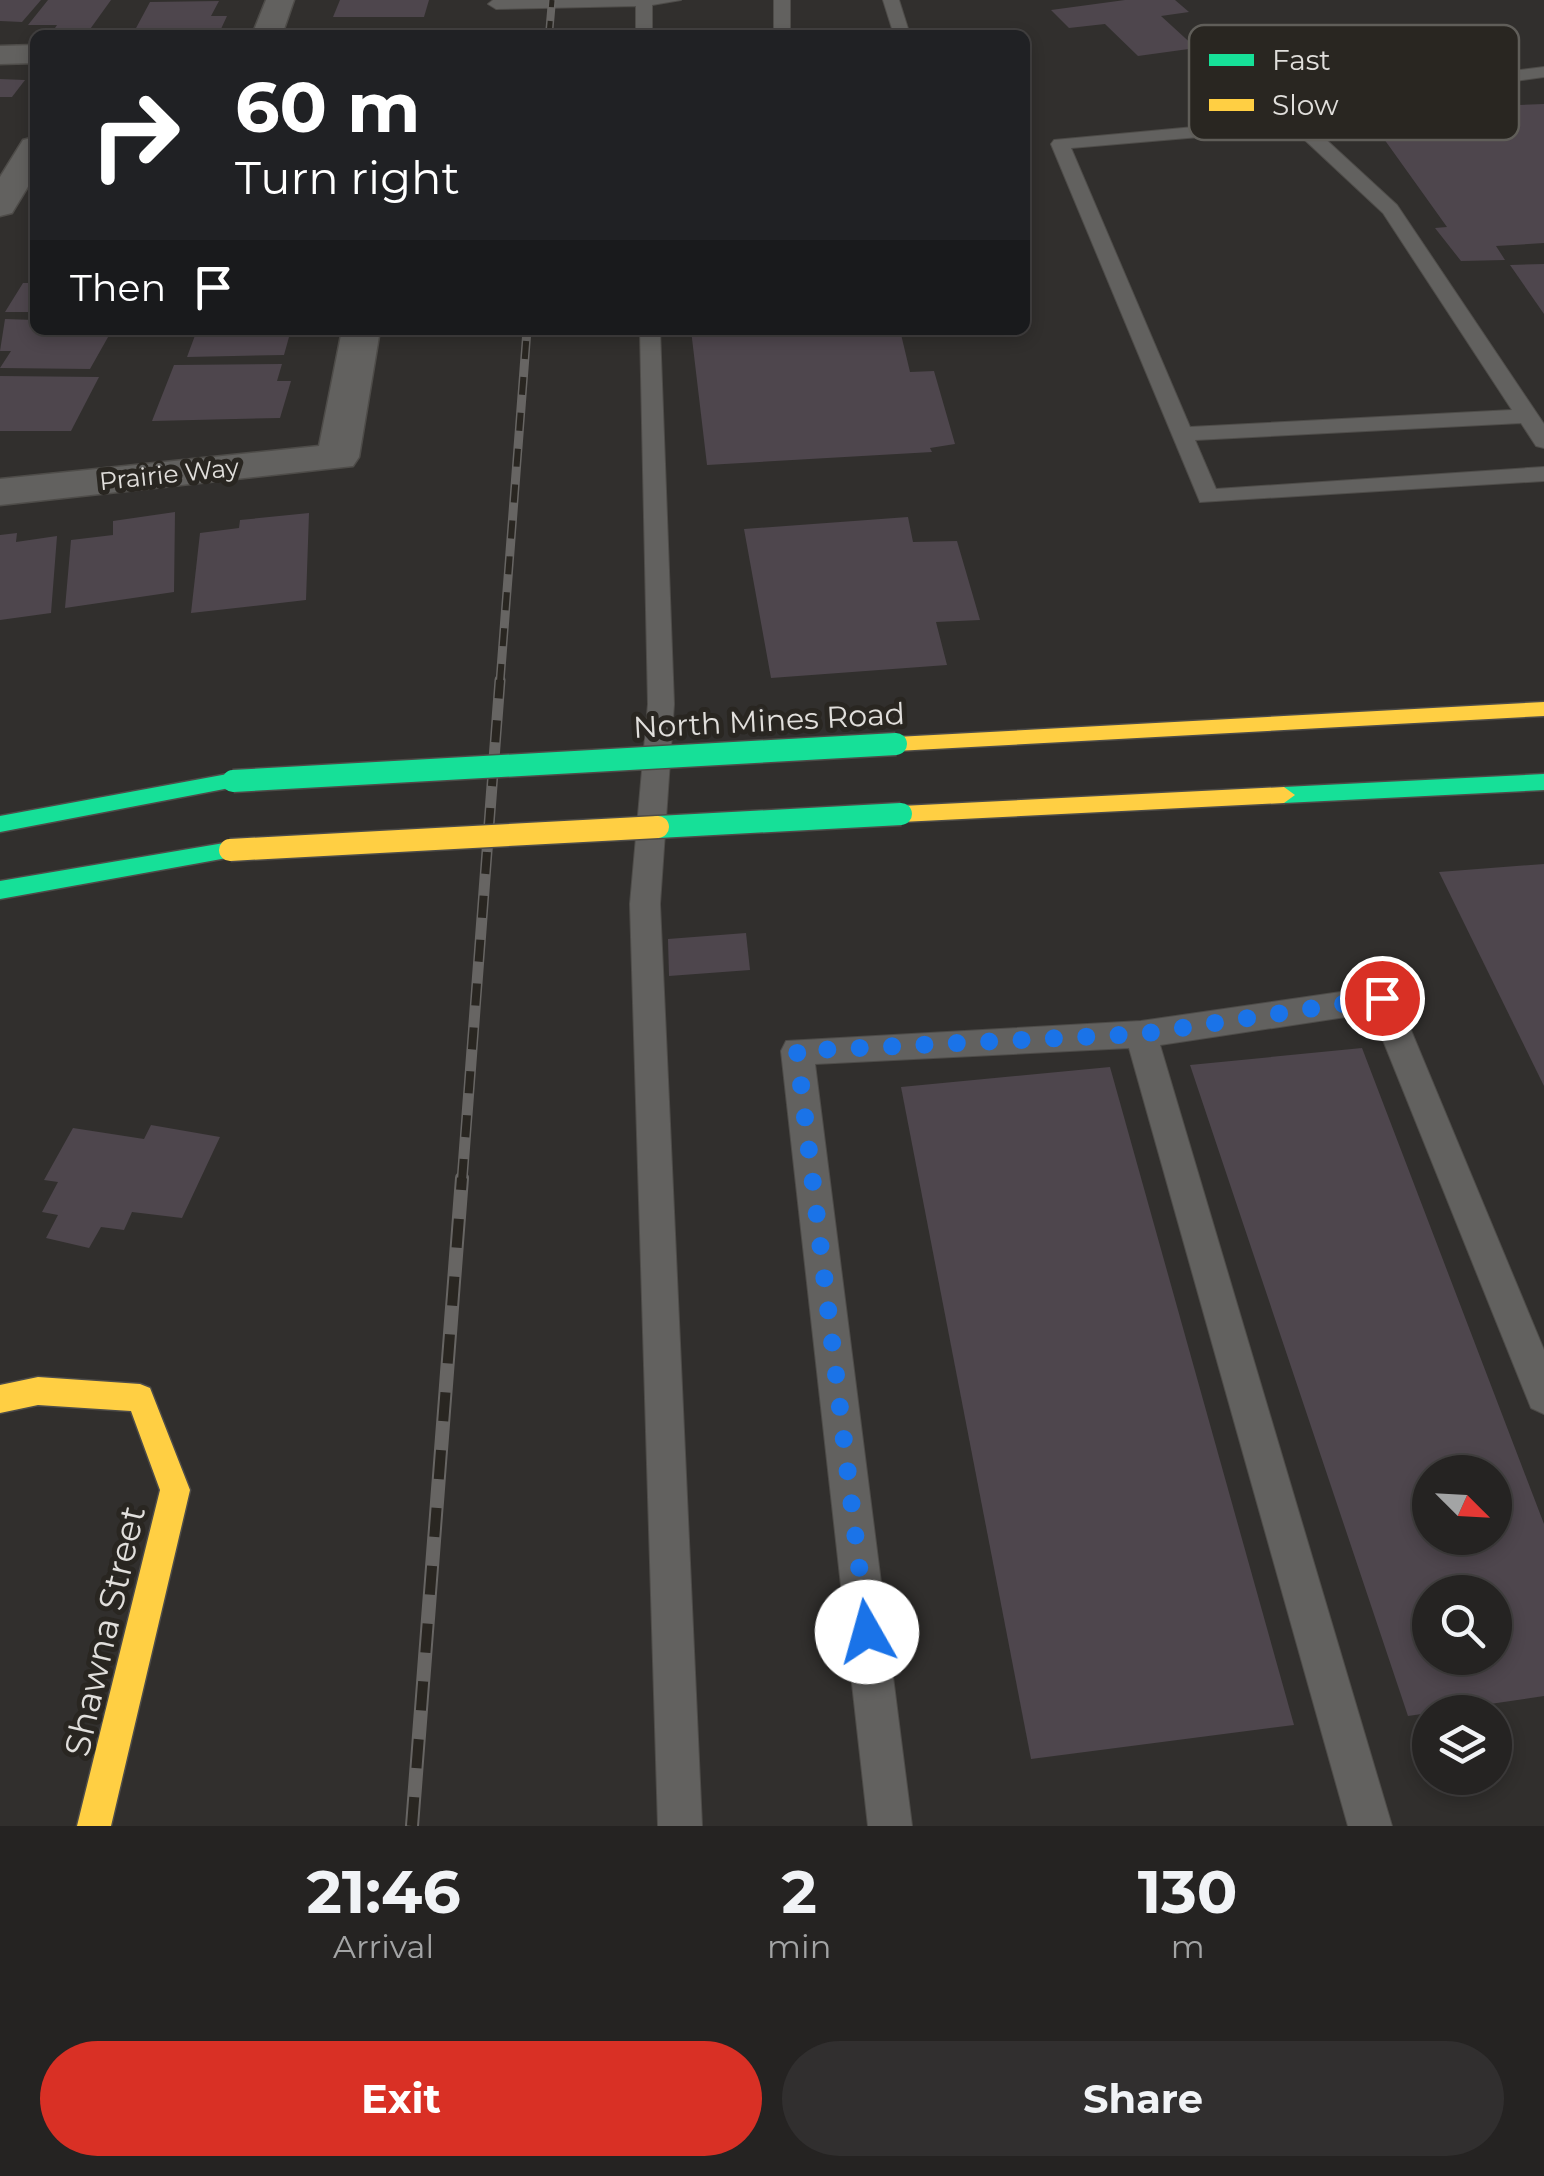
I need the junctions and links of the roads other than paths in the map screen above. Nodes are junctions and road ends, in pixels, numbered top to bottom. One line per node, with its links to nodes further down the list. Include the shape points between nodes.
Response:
1 (280, 0): 7 (street)
2 (672, 0): 5 (lane)
3 (782, 0): 9 (lane)
4 (891, 0): 10 (lane)
5 (644, 1): 6 (lane); 8 (lane)
6 (496, 4)
7 (269, 30)
8 (644, 30)
9 (782, 30)
10 (900, 30)
11 (30, 54): 12 (street)
12 (0, 55)
13 (1544, 72): 14 (lane)
14 (1519, 75)
15 (1189, 133): 22 (lane, via 1060,144)
16 (1315, 140): 21 (lane, via 1390,209)
17 (30, 155): 18 (street)
18 (0, 206)
19 (360, 335): 25 (street, Prairie Way, via 338,457)
20 (650, 335): 34 (lane, via 661,704 645,904)
21 (1527, 416): 22 (lane); 23 (lane)
22 (1182, 434): 24 (lane, via 1208,497)
23 (1544, 441)
24 (1544, 474)
25 (0, 492)
26 (1544, 709): 28 (main road, North Mines Road, bridge, via 233,781)
27 (1544, 782): 29 (main road, bridge, via 230,850)
28 (0, 824)
29 (0, 890)
30 (1141, 1034): 31 (lane, via 1382,998); 35 (lane, via 797,1051); 36 (lane)
31 (1544, 1395)
32 (0, 1399): 33 (main road, Shawna Street, via 38,1391 140,1398 175,1490)
33 (94, 1826)
34 (680, 1826)
35 (890, 1826)
36 (1370, 1826)

